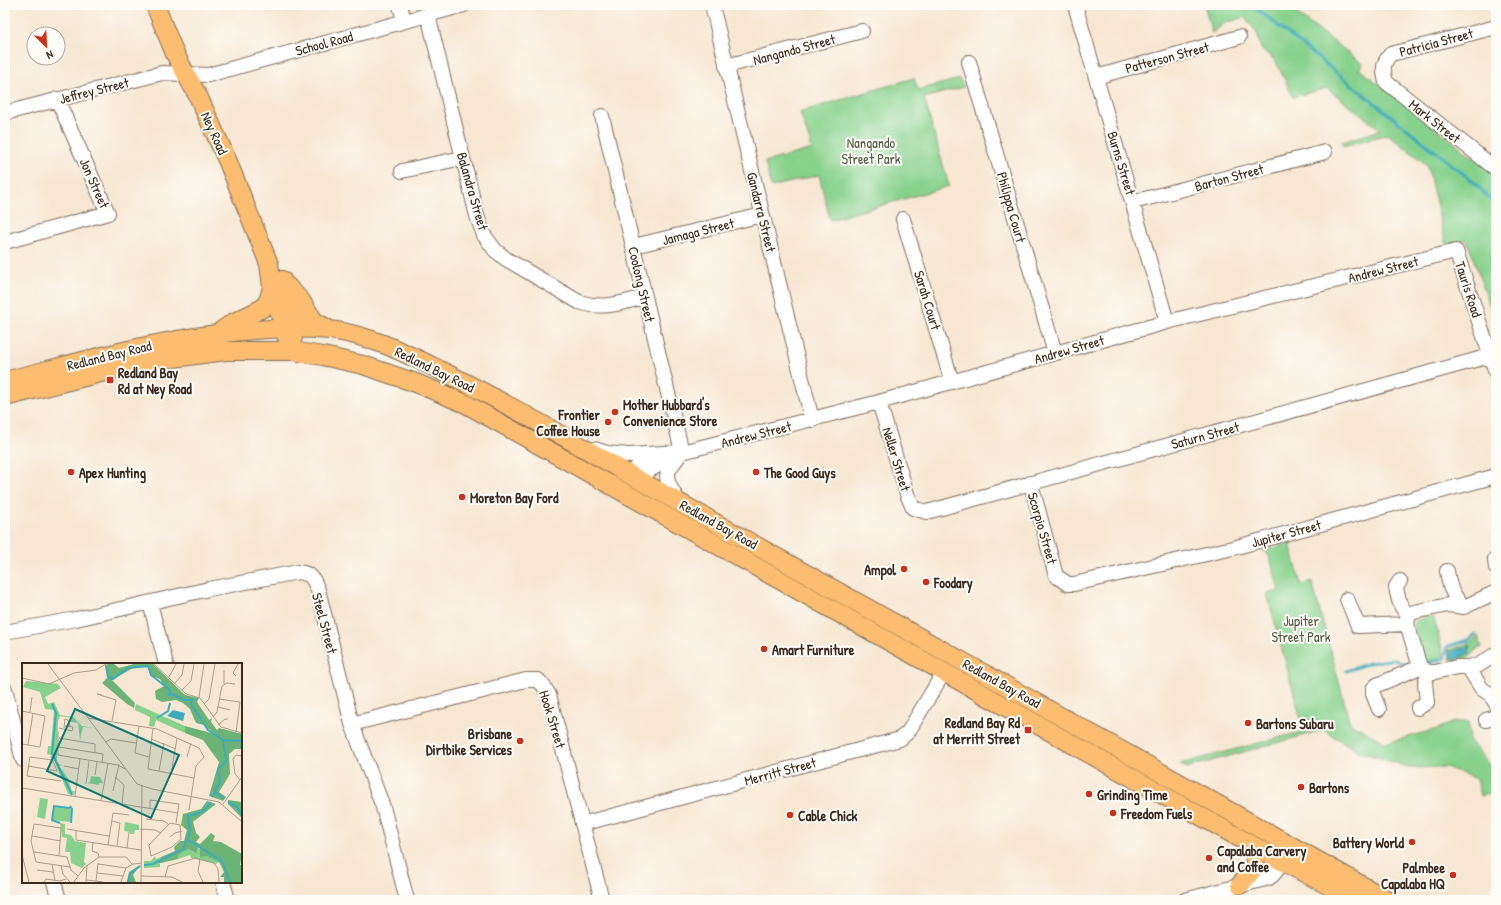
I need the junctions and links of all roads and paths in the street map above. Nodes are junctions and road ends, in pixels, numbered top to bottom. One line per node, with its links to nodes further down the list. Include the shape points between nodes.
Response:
1 (155, 5): 14 (main road, Ney Road)
2 (400, 5): 7 (street)
3 (464, 5): 6 (street, School Road)
4 (712, 5): 12 (street, Gandarra Street)
5 (1075, 5): 15 (street, Burns Street)
6 (428, 15): 7 (street, School Road); 20 (street, Balandra Street)
7 (404, 21): 14 (street, School Road, via 208,75)
8 (1496, 27): 13 (street, Patricia Street, via 1391,54)
9 (862, 31): 12 (street, Nangando Street)
10 (1239, 37): 15 (street, Patterson Street)
11 (969, 62): 36 (street, Philippa Court)
12 (726, 66): 24 (street, Gandarra Street)
13 (1383, 66): 21 (street, Mark Street, via 1386,82)
14 (184, 73): 16 (street, Jeffrey Street, via 162,73); 29 (main road, Ney Road, via 199,98 228,162)
15 (1096, 77): 23 (street, Burns Street)
16 (57, 99): 17 (street, Jeffrey Street); 26 (street, Jon Street, via 108,213)
17 (5, 113)
18 (602, 116): 27 (street, Coolong Street)
19 (1325, 152): 23 (street, Barton Street)
20 (462, 158): 22 (street); 30 (street, Balandra Street, via 484,234 495,250 506,259 579,302 592,306)
21 (1496, 169)
22 (402, 171)
23 (1133, 202): 31 (street, Burns Street)
24 (762, 215): 27 (street, Jamaga Street); 43 (street, Gandarra Street)
25 (903, 219): 40 (street, Sarah Court)
26 (5, 242)
27 (634, 246): 30 (street, Coolong Street)
28 (1456, 251): 31 (street, Andrew Street); 37 (street, Tauris Road)
29 (277, 283): 32 (main road, Ney Road); 33 (main road, via 301,301 314,321); 34 (main road, via 262,308)
30 (645, 297): 45 (street, Coolong Street)
31 (1167, 322): 36 (street, Andrew Street)
32 (289, 328): 33 (main road, Redland Bay Road); 34 (main road, Redland Bay Road); 35 (main road, Ney Road)
33 (331, 331): 44 (main road, Redland Bay Road, via 404,352 478,389)
34 (218, 333): 39 (main road, Redland Bay Road, via 137,348)
35 (292, 351): 41 (main road, Redland Bay Road, via 225,351 144,362); 50 (main road, Redland Bay Road, via 363,365 466,404)
36 (1056, 353): 40 (street, Andrew Street)
37 (1490, 356): 38 (street, Tauris Road); 49 (street, Saturn Street)
38 (1496, 373)
39 (5, 381)
40 (952, 382): 42 (street, Andrew Street)
41 (5, 398)
42 (879, 402): 43 (street, Andrew Street); 52 (street, Neller Street, via 907,494 913,508)
43 (812, 420): 45 (street, Andrew Street)
44 (579, 445): 46 (street, Andrew Street, via 607,454); 48 (main road, Redland Bay Road)
45 (682, 452): 46 (street, Andrew Street); 48 (street, Andrew Street); 51 (street, via 667,473 666,480)
46 (664, 454): 48 (street, Andrew Street, via 640,464)
47 (1496, 476): 57 (street, Jupiter Street, via 1233,548)
48 (635, 477): 50 (main road); 51 (main road, Redland Bay Road)
49 (1030, 483): 52 (street, Saturn Street, via 927,512); 57 (street, Scorpio Street, via 1056,576 1068,584)
50 (624, 493): 70 (main road, Redland Bay Road)
51 (678, 500): 79 (main road, Redland Bay Road)
52 (921, 510)
53 (1496, 558): 54 (street)
54 (1496, 568)
55 (1447, 571): 58 (street)
56 (1400, 581): 64 (street, via 1396,587)
57 (1074, 584)
58 (1450, 588): 62 (street); 63 (street)
59 (1495, 590): 63 (street)
60 (1347, 599): 64 (street, via 1358,626)
61 (150, 603): 65 (street, Steel Street); 67 (street); 75 (street, Steel Street, via 209,589 298,572 307,573 313,578 318,590)
62 (1442, 606): 63 (street); 64 (street, via 1414,612)
63 (1464, 607)
64 (1408, 619): 69 (street)
65 (5, 632)
66 (1496, 654): 68 (street, via 1479,665)
67 (166, 663)
68 (1468, 667): 69 (street); 72 (street, via 1482,689 1490,694)
69 (1424, 669): 73 (street, via 1427,702); 74 (street, via 1377,686 1373,694)
70 (944, 672): 77 (street, Merritt Street, via 908,732 900,739); 78 (main road, Redland Bay Road)
71 (5, 689): 76 (street)
72 (1496, 704)
73 (1418, 708)
74 (1379, 709)
75 (352, 724): 77 (street, Hook Street, via 526,680 538,680 549,695); 86 (street, Steel Street, via 383,807)
76 (22, 756)
77 (582, 824): 87 (street, Hook Street)
78 (1250, 844): 80 (main road, Redland Bay Road); 83 (main road, via 1255,853 1255,865)
79 (1294, 847): 80 (street); 90 (main road, Redland Bay Road)
80 (1284, 862): 83 (street, via 1269,878); 89 (main road, Redland Bay Road)
81 (54, 883): 84 (street)
82 (223, 883): 85 (street)
83 (1240, 885): 88 (street)
84 (59, 900)
85 (228, 900)
86 (407, 900)
87 (602, 900)
88 (1185, 900)
89 (1356, 900)
90 (1388, 900)

